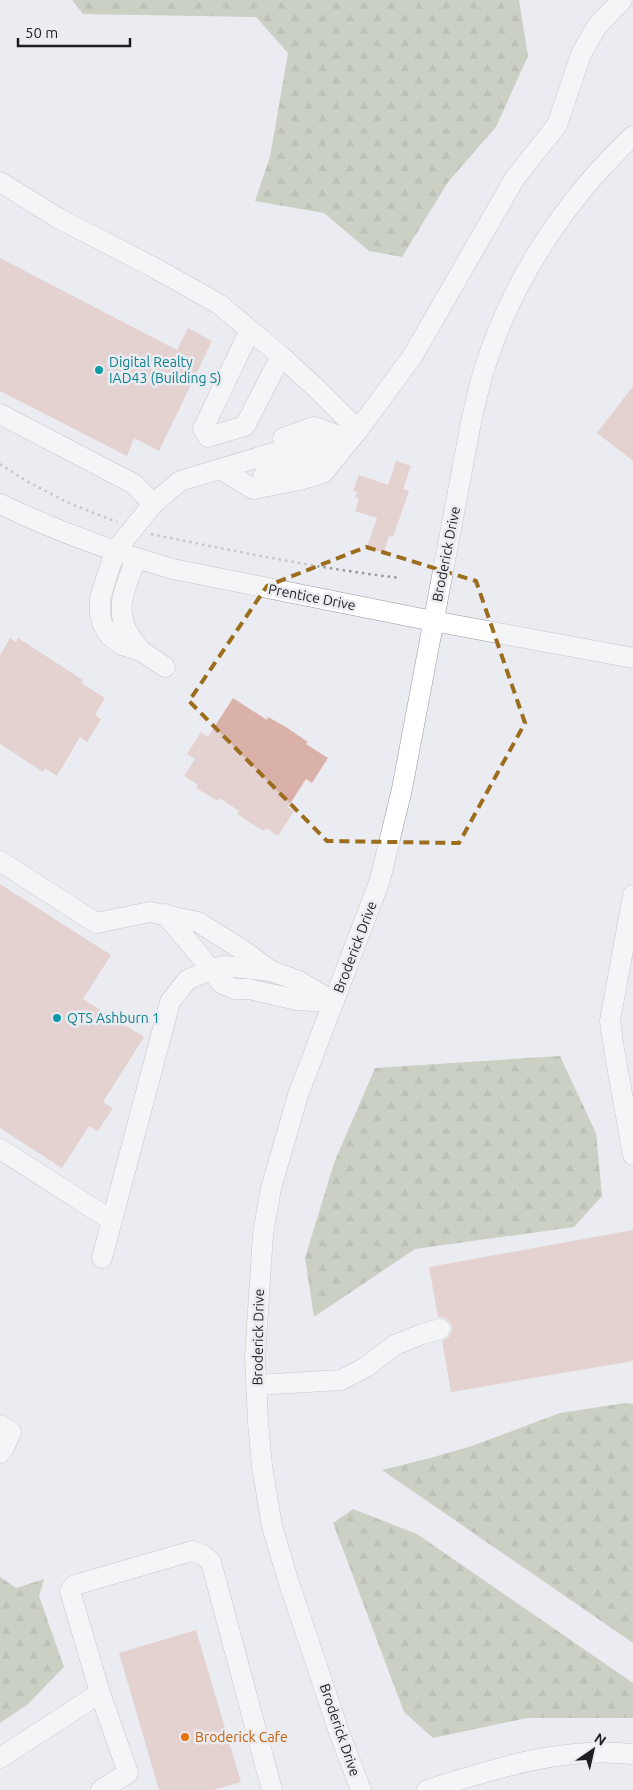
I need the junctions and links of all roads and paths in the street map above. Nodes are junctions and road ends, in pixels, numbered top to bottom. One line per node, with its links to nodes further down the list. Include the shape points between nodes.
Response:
1 (622, 0): 7 (street, via 597,26 581,54 557,125 514,178 412,357)
2 (633, 136): 16 (street, Broderick Drive, via 590,179 559,218 532,261 496,337 472,418)
3 (0, 182): 4 (street, via 58,218 219,304)
4 (250, 330): 5 (street); 5 (street, via 203,429 208,437 244,426)
5 (280, 356): 7 (street, via 318,390)
6 (0, 414): 11 (street, via 134,484)
7 (353, 435): 9 (street, via 326,457 256,478); 9 (street, via 314,426 249,450)
8 (0, 464): 12 (path, via 71,504)
9 (222, 470): 11 (street, via 180,481)
10 (0, 504): 13 (street, Prentice Drive)
11 (153, 504): 12 (street)
12 (133, 528): 13 (street); 15 (path, via 247,554)
13 (115, 551): 14 (street, Prentice Drive); 17 (street, via 100,598 102,623 109,636 122,645)
14 (136, 558): 16 (street, Prentice Drive, via 173,569); 17 (street, via 121,610 127,631)
15 (400, 578)
16 (433, 621): 18 (street, Prentice Drive); 25 (street, Broderick Drive, via 402,789 380,880)
17 (141, 651): 19 (street)
18 (633, 658)
19 (165, 666)
20 (0, 861): 22 (street, via 96,923 150,912)
21 (633, 895): 27 (street, via 610,1020)
22 (165, 914): 23 (street); 24 (street, via 198,922)
23 (210, 970): 24 (street, via 223,966); 25 (street, via 221,983 234,989 298,1000); 28 (street, via 187,980 170,1002)
24 (271, 971): 25 (street, via 299,981)
25 (334, 1002): 31 (street, Broderick Drive, via 298,1095 271,1188 263,1234)
26 (0, 1149): 28 (street)
27 (633, 1155)
28 (111, 1220): 29 (street)
29 (102, 1258)
30 (440, 1329): 31 (street, via 395,1345 366,1367 341,1380)
31 (256, 1385): 39 (street, Broderick Drive, via 262,1466 272,1526 339,1732)
32 (0, 1425): 33 (street, via 11,1432)
33 (0, 1453)
34 (100, 1693): 36 (street); 37 (street, via 128,1773); 38 (street, via 70,1591 75,1585 192,1551 203,1556 211,1562)
35 (633, 1754): 40 (street, via 597,1752 535,1758)
36 (0, 1758)
37 (101, 1790)
38 (272, 1790)
39 (362, 1790)
40 (427, 1790)

